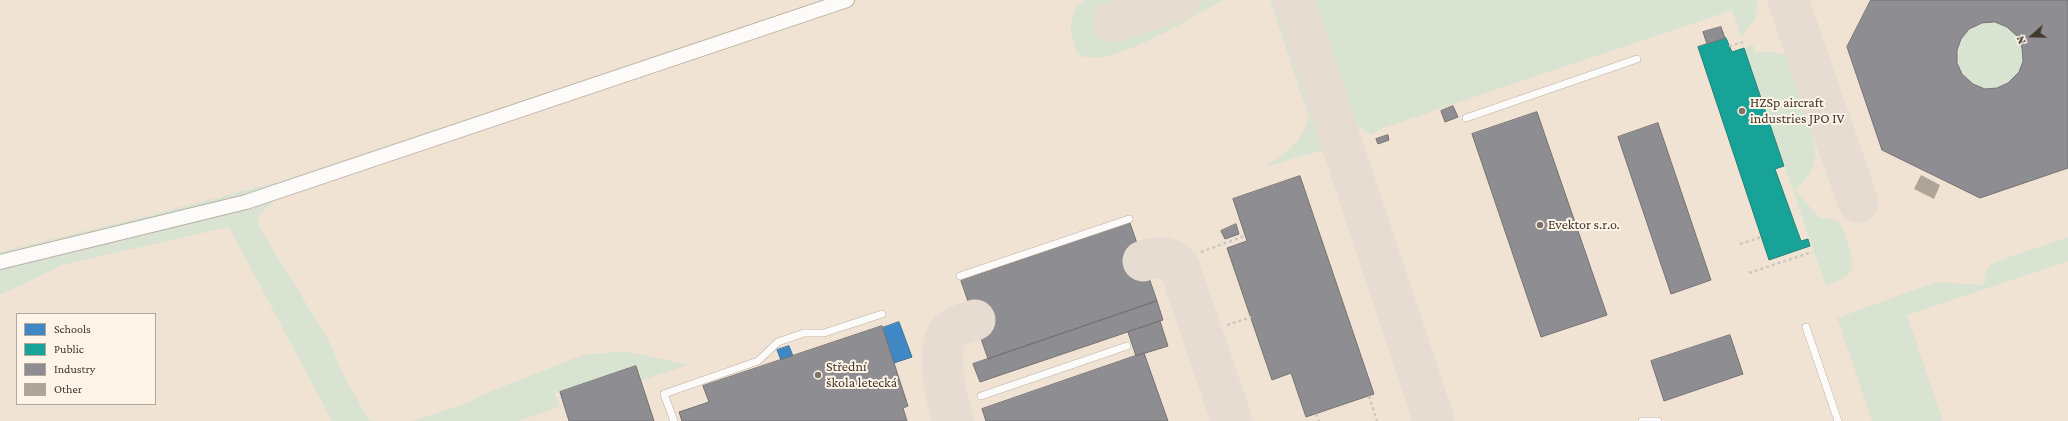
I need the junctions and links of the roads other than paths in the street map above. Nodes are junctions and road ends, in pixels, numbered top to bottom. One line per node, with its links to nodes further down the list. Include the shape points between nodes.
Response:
1 (847, 0): 5 (street, via 246,202)
2 (1638, 59): 3 (lane)
3 (1466, 118)
4 (1129, 219): 6 (lane)
5 (0, 262)
6 (960, 276)
7 (882, 314): 11 (lane, via 824,333 804,333 778,342 758,361 664,394)
8 (1806, 327): 14 (lane)
9 (1127, 346): 10 (lane)
10 (981, 396)
11 (674, 421)
12 (1642, 421): 13 (lane)
13 (1658, 421)
14 (1838, 421)

